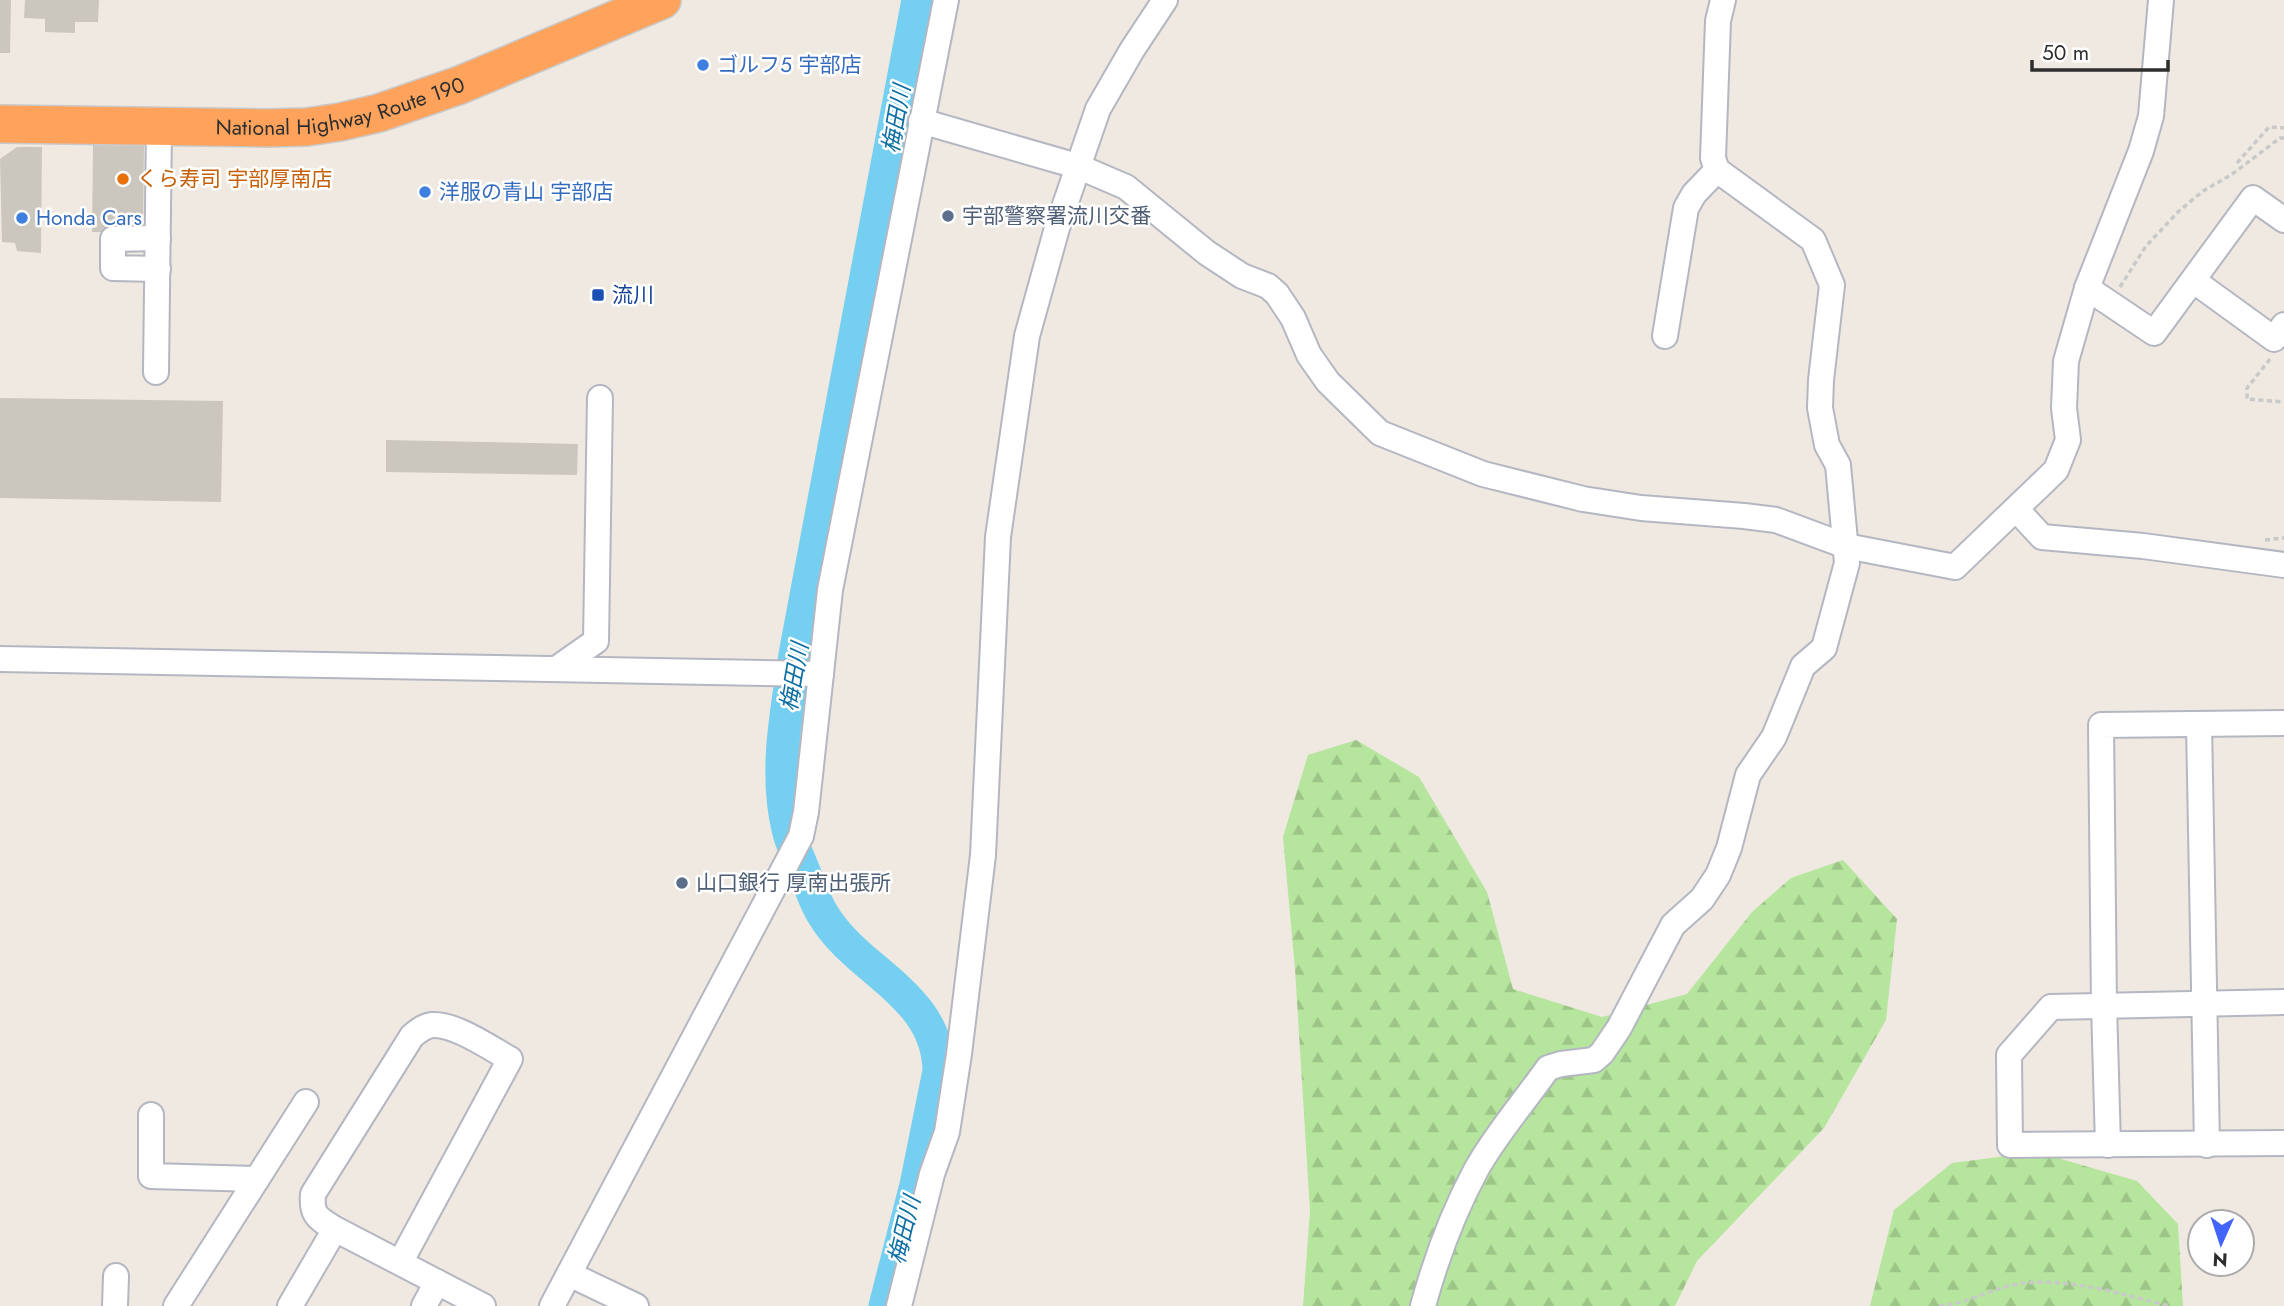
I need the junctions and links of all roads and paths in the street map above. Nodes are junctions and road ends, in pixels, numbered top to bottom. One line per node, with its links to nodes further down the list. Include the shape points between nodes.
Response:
1 (602, 0): 7 (highway, National Highway Route 190, via 414,83 336,106 244,111)
2 (662, 0): 10 (highway, National Highway Route 190, via 460,85 379,113 307,127)
3 (946, 0): 8 (street)
4 (1165, 0): 14 (street, via 1098,109)
5 (1723, 0): 15 (street, via 1718,22 1713,159)
6 (2161, 0): 20 (street, via 2151,116)
7 (0, 108)
8 (921, 121): 14 (street); 32 (street, via 830,590)
9 (0, 124): 10 (highway, National Highway Route 190)
10 (159, 127): 17 (street)
11 (2284, 128): 13 (path, via 2269,127)
12 (2284, 138): 21 (path, via 2179,211 2146,246)
13 (2236, 163)
14 (1077, 166): 28 (street, via 1126,187 1207,253 1242,276 1268,286 1293,318 1309,355 1328,382 1380,433 1483,474 1583,499 1776,520); 56 (street, via 1027,336 998,537 983,855 960,1054 947,1132)
15 (1717, 170): 23 (street, via 1686,208); 28 (street, via 1813,240 1832,285 1820,408 1827,445 1838,465)
16 (2284, 220): 19 (street, via 2253,198)
17 (158, 238): 18 (street); 18 (street, via 113,239 113,268)
18 (158, 269): 24 (street)
19 (2194, 281): 21 (street, via 2154,333); 22 (street)
20 (2087, 288): 21 (street); 27 (street, via 2066,361 2068,440 2056,470)
21 (2110, 303)
22 (2279, 332): 26 (path, via 2270,358 2246,394 2254,401)
23 (1665, 336)
24 (156, 372)
25 (600, 398): 31 (street, via 596,640)
26 (2284, 402)
27 (2017, 510): 28 (street, via 1955,568); 29 (street, via 2042,537)
28 (1846, 546): 57 (street, via 1847,563 1824,648 1802,666 1774,737 1748,775 1718,874 1702,899 1673,925 1602,1053 1594,1060 1548,1068 1486,1154 1454,1219)
29 (2284, 565)
30 (0, 659): 31 (street)
31 (556, 669): 32 (street)
32 (798, 673): 46 (street, via 806,812 801,836)
33 (2284, 723): 34 (street)
34 (2199, 724): 36 (street); 37 (street, via 2101,725)
35 (2284, 1002): 36 (street)
36 (2204, 1003): 37 (street); 42 (street)
37 (2104, 1005): 41 (street); 41 (street, via 2051,1007 2009,1055 2010,1145)
38 (306, 1101): 43 (street)
39 (152, 1115): 43 (street, via 150,1176)
40 (2284, 1143): 42 (street)
41 (2108, 1145): 42 (street)
42 (2207, 1145)
43 (257, 1179): 50 (street)
44 (335, 1229): 45 (street); 45 (street, via 316,1217 313,1195 412,1036 432,1025 448,1026 510,1059); 51 (street)
45 (400, 1263): 48 (street)
46 (569, 1274): 54 (street); 55 (street)
47 (116, 1276): 49 (street)
48 (437, 1282): 52 (street); 53 (street)
49 (115, 1306)
50 (176, 1306)
51 (290, 1306)
52 (424, 1306)
53 (483, 1306)
54 (552, 1306)
55 (636, 1306)
56 (899, 1306)
57 (1423, 1306)
58 (1939, 1306): 59 (path, via 2012,1285 2042,1282 2088,1287)
59 (2169, 1306)

